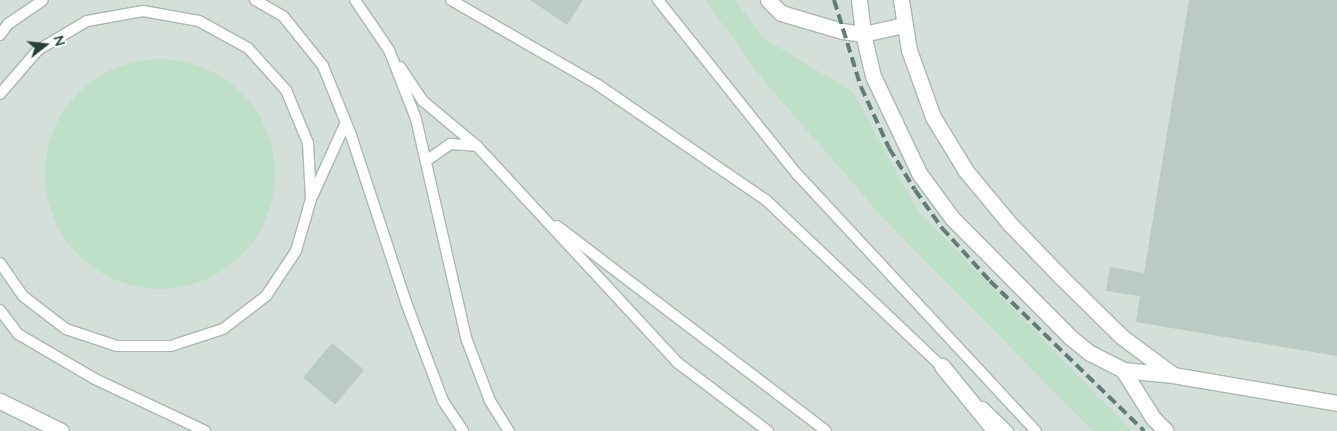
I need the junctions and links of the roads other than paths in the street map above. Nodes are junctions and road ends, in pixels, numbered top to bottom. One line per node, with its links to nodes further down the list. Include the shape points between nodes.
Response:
1 (43, 0): 10 (lane, via 8,24)
2 (255, 0): 14 (lane, via 283,16 323,66)
3 (355, 0): 12 (lane)
4 (451, 0): 21 (lane, via 598,85 766,200)
5 (658, 0): 34 (lane, via 797,174)
6 (768, 0): 11 (street, via 781,13)
7 (860, 0): 11 (street)
8 (902, 0): 9 (street)
9 (904, 25): 11 (street); 23 (street, via 909,50 933,118 966,171 1010,224 1122,338)
10 (0, 34)
11 (862, 34): 22 (street, via 873,76 894,122 919,173 952,218 1070,337 1090,354)
12 (389, 50): 15 (lane, via 423,101); 16 (lane, via 416,119)
13 (0, 94): 17 (lane, via 38,50 87,22 143,11 199,21 248,48 286,90 308,142)
14 (346, 122): 17 (lane); 28 (lane, via 423,349 444,401)
15 (477, 146): 16 (lane, via 450,144); 18 (lane)
16 (426, 161): 29 (lane, via 466,338 490,400)
17 (311, 199): 19 (lane, via 296,251 266,296 223,329 171,346 117,346 66,329 23,296)
18 (527, 202): 30 (lane, via 678,363); 31 (lane)
19 (0, 263)
20 (0, 310): 27 (lane, via 18,334 95,379)
21 (942, 366): 32 (street); 33 (lane)
22 (1123, 370): 23 (street); 35 (street, via 1153,418)
23 (1173, 375): 25 (street)
24 (0, 402): 26 (street)
25 (1337, 403)
26 (61, 431)
27 (205, 431)
28 (464, 431)
29 (509, 431)
30 (768, 431)
31 (826, 431)
32 (995, 431)
33 (1008, 431)
34 (1036, 431)
35 (1166, 431)

